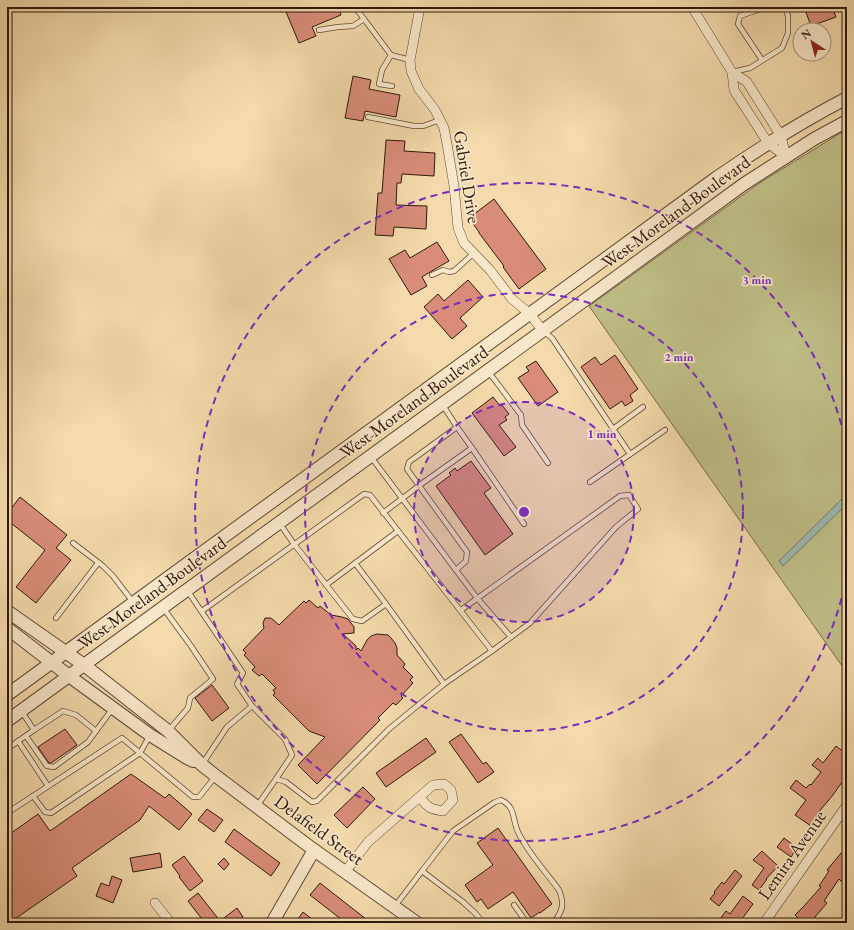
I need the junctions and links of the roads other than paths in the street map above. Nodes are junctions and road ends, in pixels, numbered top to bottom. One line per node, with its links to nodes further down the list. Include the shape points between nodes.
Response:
1 (355, 7): 6 (lane)
2 (420, 7): 9 (street, Gabriel Drive)
3 (692, 7): 11 (street)
4 (766, 7): 10 (lane, via 740,16 738,24)
5 (785, 7): 10 (lane, via 788,33 782,48)
6 (364, 19): 7 (lane, via 353,26); 8 (lane)
7 (319, 30)
8 (391, 55): 9 (lane); 12 (lane, via 382,70 379,84)
9 (410, 60): 15 (street, Gabriel Drive, via 411,71 419,89)
10 (762, 60): 11 (lane, via 750,68)
11 (732, 72): 17 (street, via 747,82); 18 (street, via 734,90)
12 (392, 86)
13 (846, 102): 17 (street, West Moreland Boulevard, via 818,113)
14 (368, 117): 15 (lane, via 414,126 424,126)
15 (440, 120): 22 (street, Gabriel Drive, via 447,144 458,228 464,242)
16 (847, 121): 19 (street, West Moreland Boulevard)
17 (781, 136): 18 (street, West Moreland Boulevard); 19 (street)
18 (768, 144): 19 (street); 20 (street, West Moreland Boulevard)
19 (786, 157): 21 (street, West Moreland Boulevard)
20 (684, 202): 21 (street); 24 (street, West Moreland Boulevard)
21 (696, 219): 25 (street, West Moreland Boulevard)
22 (474, 253): 23 (lane, via 454,272 443,270); 24 (street, Gabriel Drive, via 512,299)
23 (432, 275)
24 (530, 314): 25 (street, Gabriel Drive); 27 (street, West Moreland Boulevard)
25 (542, 331): 26 (street, West Moreland Boulevard); 31 (lane, via 552,338)
26 (488, 371): 28 (street, West Moreland Boulevard); 37 (lane, via 521,415 522,425)
27 (436, 383): 28 (street); 33 (street, West Moreland Boulevard)
28 (445, 402): 30 (lane); 36 (street, West Moreland Boulevard)
29 (643, 407): 31 (lane)
30 (457, 427): 34 (lane); 39 (lane, via 409,462 407,469)
31 (613, 429): 35 (lane)
32 (665, 430): 35 (lane)
33 (357, 440): 36 (street); 41 (street, West Moreland Boulevard)
34 (472, 448): 39 (lane); 44 (lane)
35 (630, 454): 38 (lane)
36 (370, 456): 40 (lane); 43 (street, West Moreland Boulevard)
37 (548, 463)
38 (590, 482)
39 (419, 486): 40 (lane); 50 (lane, via 467,552 466,561)
40 (402, 498): 42 (lane); 50 (lane)
41 (268, 505): 43 (street); 51 (street, West Moreland Boulevard)
42 (383, 512): 45 (lane); 47 (lane, via 370,495 364,494)
43 (279, 522): 47 (lane); 53 (street, West Moreland Boulevard)
44 (524, 524)
45 (398, 531): 49 (lane); 58 (lane)
46 (73, 542): 48 (lane)
47 (294, 544): 52 (lane); 60 (lane)
48 (98, 563): 55 (lane, via 113,576); 61 (lane)
49 (355, 563): 52 (lane); 56 (lane)
50 (456, 570): 54 (lane)
51 (175, 573): 53 (street); 55 (street, West Moreland Boulevard)
52 (326, 585): 56 (lane, via 353,619 362,621)
53 (187, 590): 57 (street, West Moreland Boulevard); 60 (lane)
54 (477, 598): 58 (lane); 65 (lane); 65 (lane, via 620,496 629,495 638,509 616,527 530,623)
55 (134, 603): 62 (street); 67 (street, West Moreland Boulevard)
56 (386, 604): 71 (lane)
57 (163, 607): 62 (street, West Moreland Boulevard); 81 (lane, via 213,679 190,698 188,708)
58 (461, 610): 66 (lane)
59 (7, 611): 63 (street, Delafield Street)
60 (202, 611): 75 (lane, via 243,673 237,684)
61 (56, 618)
62 (146, 620): 69 (street, West Moreland Boulevard)
63 (22, 621): 64 (street); 67 (street, Delafield Street)
64 (10, 631): 68 (street, Delafield Street)
65 (511, 637): 66 (lane)
66 (492, 651): 71 (lane)
67 (66, 652): 68 (street, West Moreland Boulevard); 69 (street, Delafield Street)
68 (52, 662): 70 (street, Delafield Street); 72 (street, West Moreland Boulevard)
69 (84, 665): 70 (street, West Moreland Boulevard); 73 (street, Delafield Street)
70 (69, 676): 76 (street, Delafield Street); 77 (street, West Moreland Boulevard)
71 (444, 684): 89 (lane, via 389,729 317,801 312,802 286,782)
72 (7, 695)
73 (122, 695): 76 (street); 78 (street, Delafield Street)
74 (7, 701): 77 (street)
75 (252, 706): 87 (lane, via 227,726); 89 (lane, via 285,738 292,755)
76 (113, 708): 80 (lane); 82 (street, Delafield Street)
77 (15, 715): 79 (lane)
78 (158, 723): 81 (street, Delafield Street); 82 (street)
79 (34, 730): 80 (lane, via 63,711 76,715); 83 (lane)
80 (96, 731): 83 (lane, via 88,742 54,767 47,766)
81 (168, 731): 87 (street, Delafield Street)
82 (150, 735): 86 (lane); 87 (street, Delafield Street)
83 (26, 736): 84 (lane)
84 (18, 741): 85 (lane); 90 (lane)
85 (7, 749)
86 (140, 753): 88 (lane, via 193,797 199,797); 90 (lane, via 122,738); 91 (lane, via 51,813 46,812)
87 (202, 765): 88 (street, Delafield Street)
88 (216, 776): 94 (street, Delafield Street)
89 (276, 779): 94 (lane)
90 (48, 786): 91 (lane)
91 (33, 796): 95 (lane)
92 (420, 797): 98 (street, via 368,842)
93 (847, 805): 102 (street, Lemira Avenue)
94 (257, 806): 96 (street, Delafield Street)
95 (7, 813)
96 (314, 850): 98 (street, Delafield Street); 104 (street)
97 (422, 871): 101 (lane); 106 (lane, via 463,902); 108 (lane, via 453,831 501,800 513,813 524,843 563,899 561,912)
98 (345, 872): 101 (street, Delafield Street)
99 (155, 903): 103 (street)
100 (514, 905): 107 (lane)
101 (394, 907): 105 (street, Delafield Street)
102 (768, 921)
103 (171, 923)
104 (272, 923)
105 (417, 923)
106 (482, 923)
107 (527, 923)
108 (554, 923)

